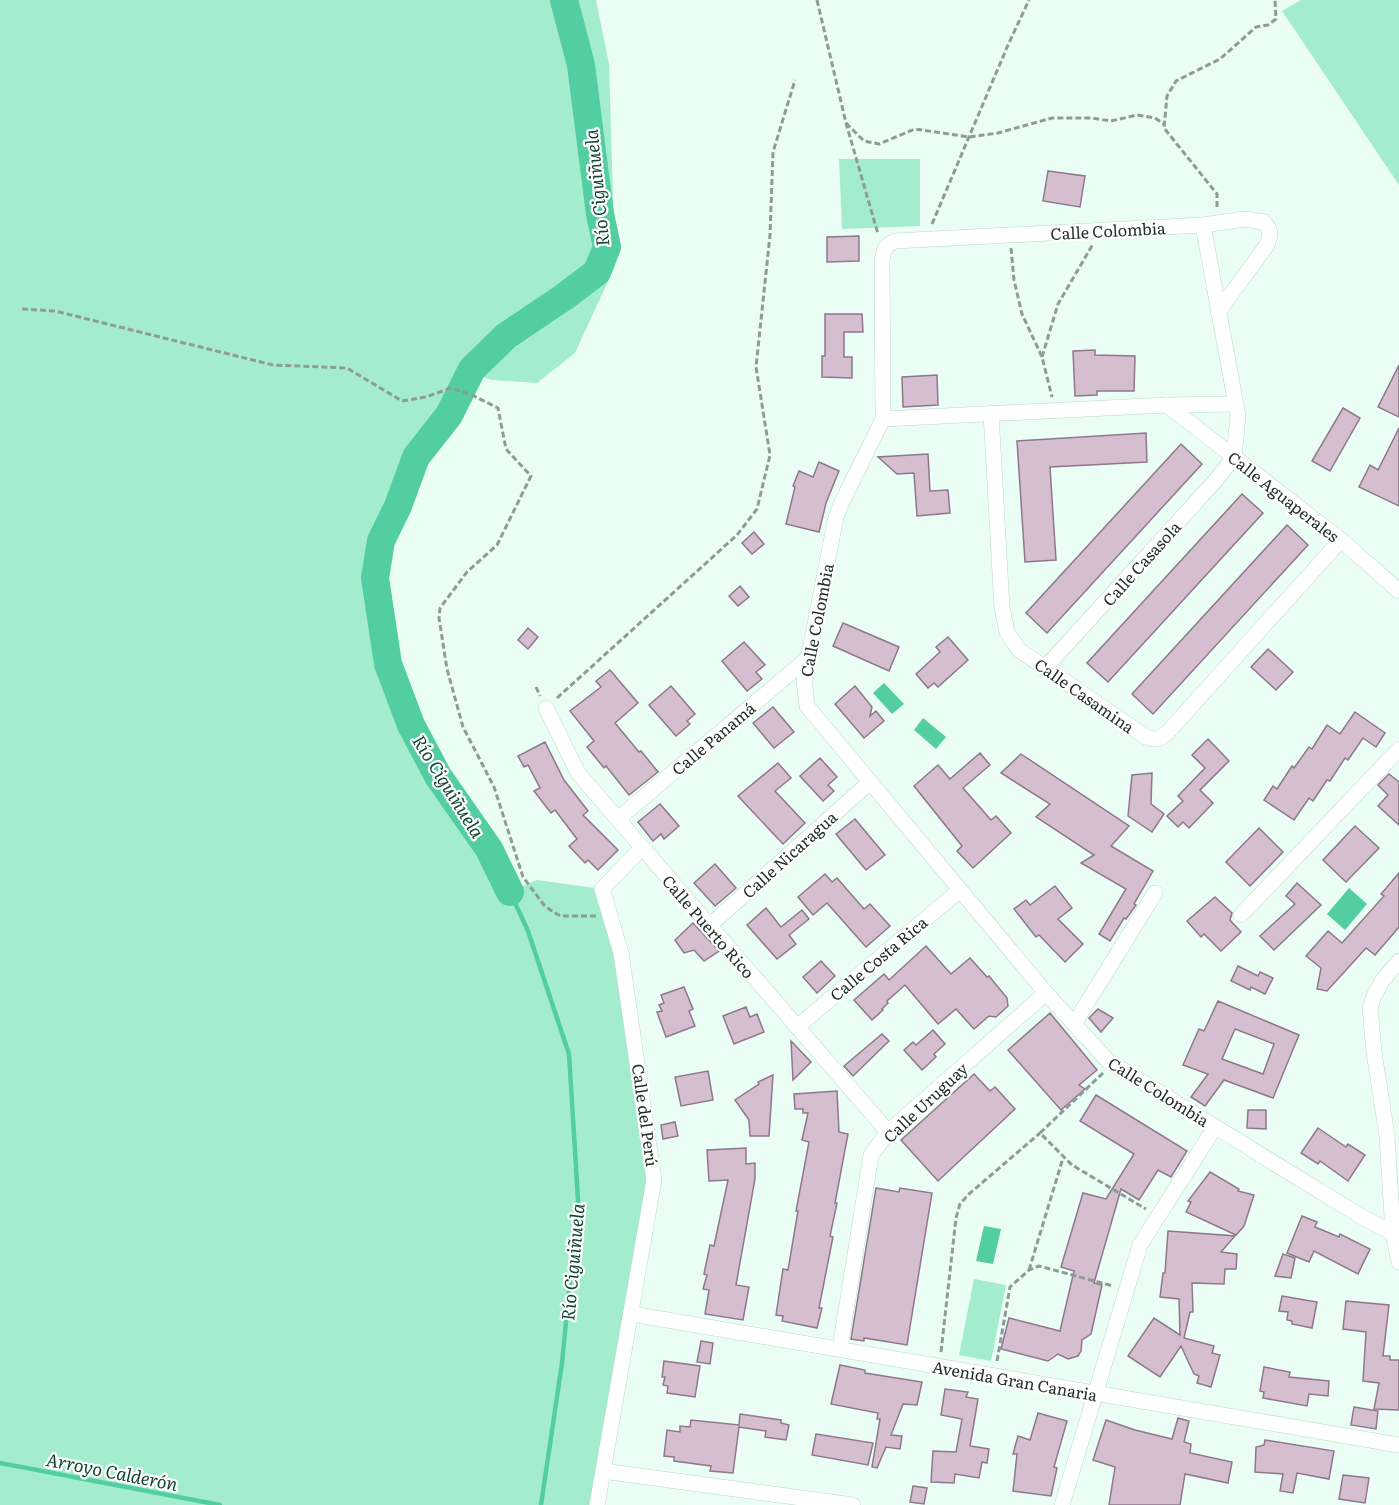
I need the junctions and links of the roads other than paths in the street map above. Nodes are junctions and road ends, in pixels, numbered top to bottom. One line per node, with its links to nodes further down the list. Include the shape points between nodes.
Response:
1 (1210, 224): 2 (street); 2 (street, Calle Colombia, via 1256,220 1270,229 1267,244); 7 (street, Calle Colombia, via 888,244 883,250)
2 (1218, 312): 5 (street)
3 (1167, 405): 4 (street); 6 (street); 8 (street, Calle Aguaperales)
4 (1213, 405): 5 (street); 8 (street, via 1205,418)
5 (1235, 405): 9 (street, via 1238,427)
6 (991, 413): 7 (street); 13 (street, Calle Casamina, via 1002,608 1007,632 1019,650)
7 (883, 418): 12 (street, Calle Colombia, via 837,517)
8 (1210, 438): 9 (street, Calle Aguaperales)
9 (1234, 457): 10 (street, Calle Aguaperales); 13 (street, Calle Casasola)
10 (1341, 540): 11 (street, Calle Aguaperales); 13 (street, Calle Casamina, via 1161,738 1146,737)
11 (1399, 591)
12 (808, 658): 16 (street, Calle Colombia, via 804,680 807,706); 17 (street, Calle Panamá)
13 (1045, 668)
14 (546, 708): 17 (street, Calle Puerto Rico, via 578,772)
15 (1399, 749): 21 (street)
16 (870, 782): 19 (street, Calle Colombia); 22 (street, Calle Nicaragua)
17 (618, 819): 18 (street, Calle Puerto Rico)
18 (642, 848): 22 (street, Calle Puerto Rico); 35 (street, Calle del Perú, via 602,889 621,952 654,1169)
19 (960, 890): 24 (street, Calle Colombia); 26 (street, Calle Costa Rica)
20 (1155, 893): 25 (street)
21 (1241, 915)
22 (709, 926): 26 (street, Calle Puerto Rico)
23 (1399, 961): 29 (street, via 1377,989 1370,1008)
24 (1046, 993): 25 (street, Calle Colombia); 28 (street, Calle Uruguay)
25 (1074, 1024): 27 (street, Calle Colombia, via 1113,1064)
26 (797, 1027): 28 (street, Calle Puerto Rico)
27 (1215, 1126): 32 (street, Calle Colombia); 37 (street, via 1140,1245)
28 (888, 1132): 36 (street, Calle Uruguay, via 871,1155)
29 (1387, 1136): 30 (street); 31 (street)
30 (1399, 1185)
31 (1395, 1211): 32 (street); 33 (street)
32 (1362, 1217): 33 (street, Calle Colombia)
33 (1393, 1233): 34 (street)
34 (1399, 1262)
35 (632, 1314): 36 (street, Avenida Gran Canaria); 39 (street, Calle del Perú)
36 (840, 1348): 37 (street, Avenida Gran Canaria)
37 (1097, 1394): 38 (street, Avenida Gran Canaria); 42 (street)
38 (1399, 1445)
39 (603, 1471): 40 (street, Calle del Perú); 41 (street)
40 (597, 1505)
41 (853, 1505)
42 (1062, 1505)

